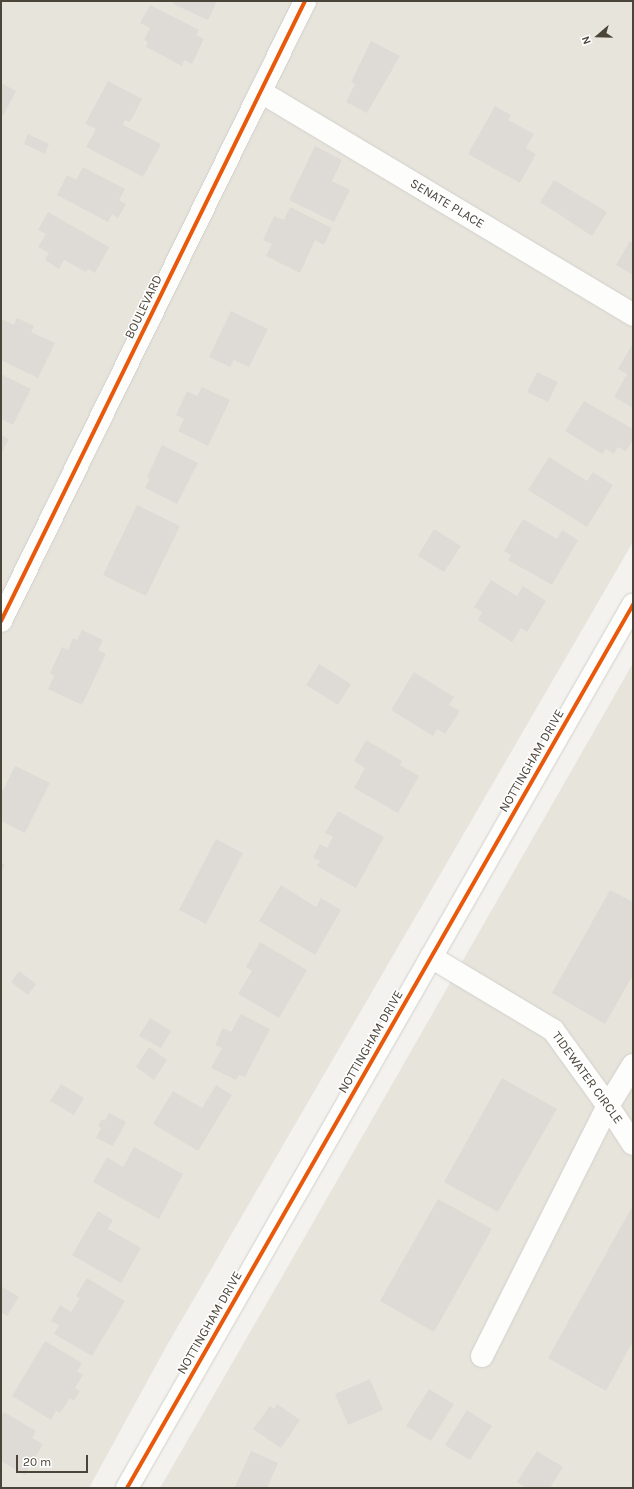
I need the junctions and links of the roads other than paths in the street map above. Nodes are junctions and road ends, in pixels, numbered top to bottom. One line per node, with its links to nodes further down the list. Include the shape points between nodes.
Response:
1 (305, 1): 2 (street, BOULEVARD)
2 (261, 92): 3 (street, SENATE PLACE); 5 (street, BOULEVARD)
3 (633, 315)
4 (633, 605): 6 (street, NOTTINGHAM DRIVE)
5 (1, 621)
6 (431, 958): 8 (street, TIDEWATER CIRCLE, via 553,1030); 11 (street, NOTTINGHAM DRIVE)
7 (633, 1066): 8 (street)
8 (608, 1106): 9 (street, TIDEWATER CIRCLE); 10 (street)
9 (633, 1144)
10 (482, 1356)
11 (127, 1488)

